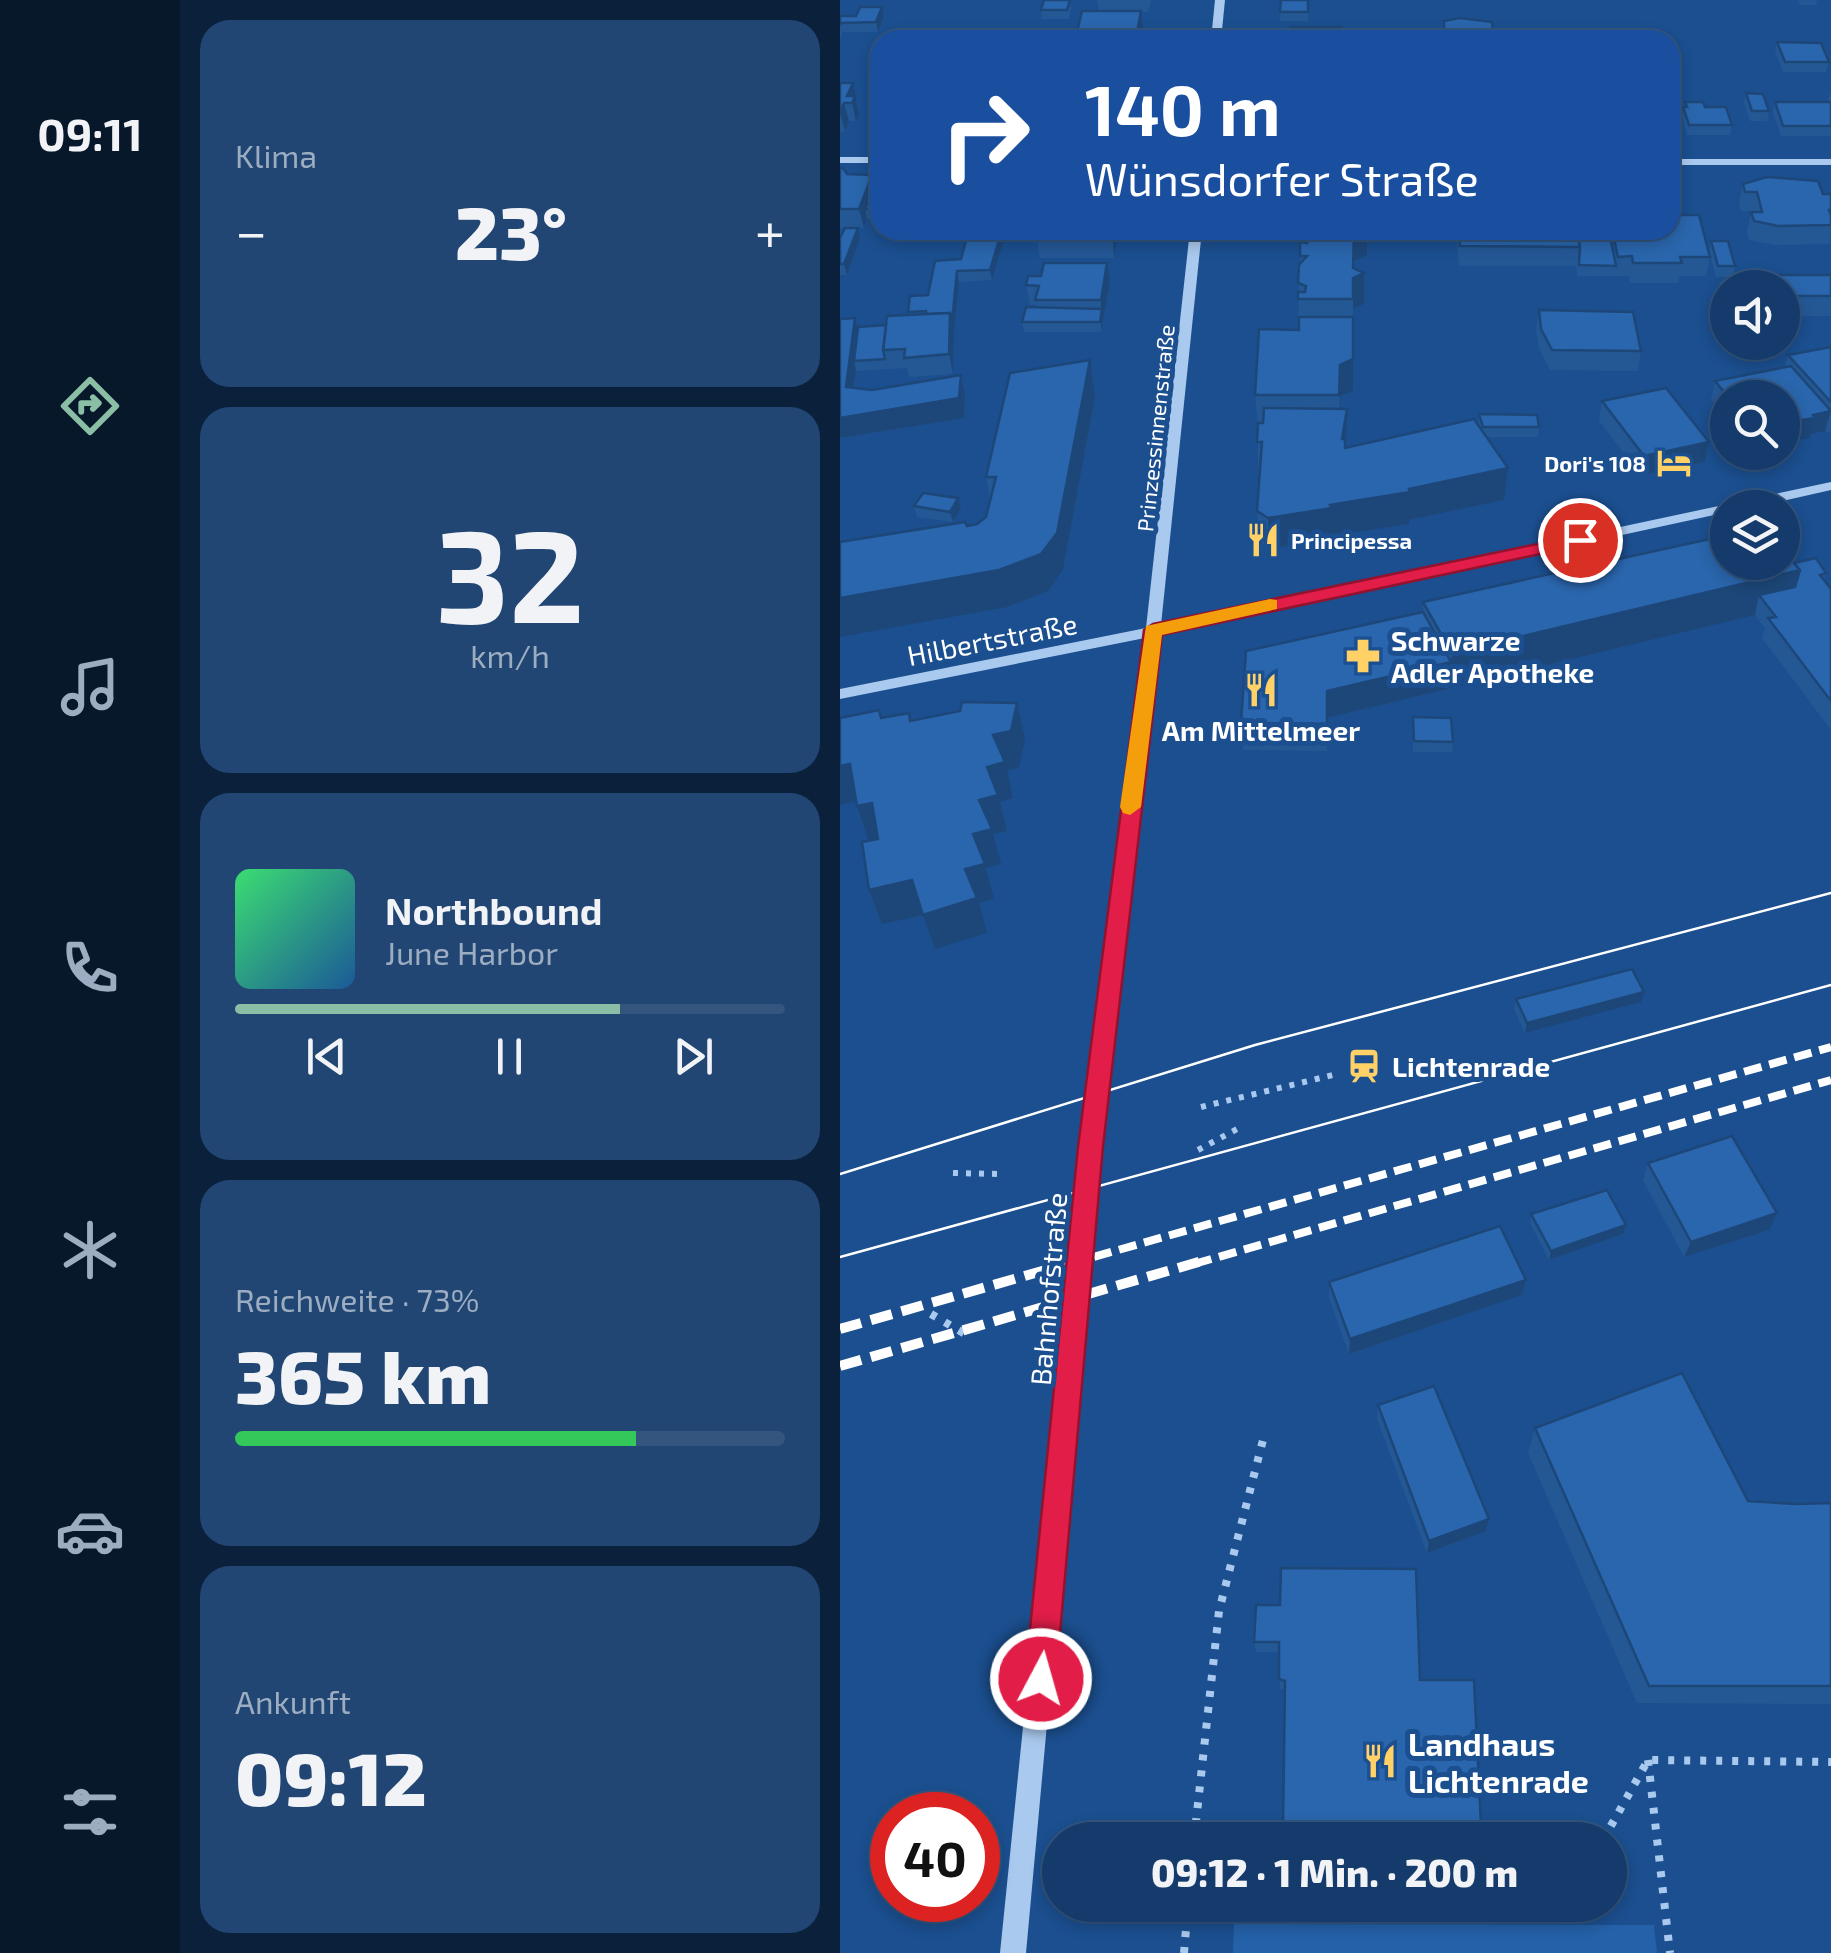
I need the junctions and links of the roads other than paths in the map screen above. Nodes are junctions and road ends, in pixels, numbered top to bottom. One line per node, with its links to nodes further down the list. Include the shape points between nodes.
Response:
1 (1220, 0): 2 (street)
2 (1217, 30)
3 (840, 160): 4 (street)
4 (870, 160)
5 (1680, 162): 6 (street)
6 (1831, 162)
7 (1195, 240): 11 (street, Prinzessinnenstraße)
8 (1831, 486): 9 (street, Hilbertstraße)
9 (1800, 493)
10 (1710, 512): 11 (street, Hilbertstraße)
11 (1153, 630): 12 (street, Hilbertstraße); 13 (street, Bahnhofstraße, via 1090,1147)
12 (840, 694)
13 (1013, 1953)

